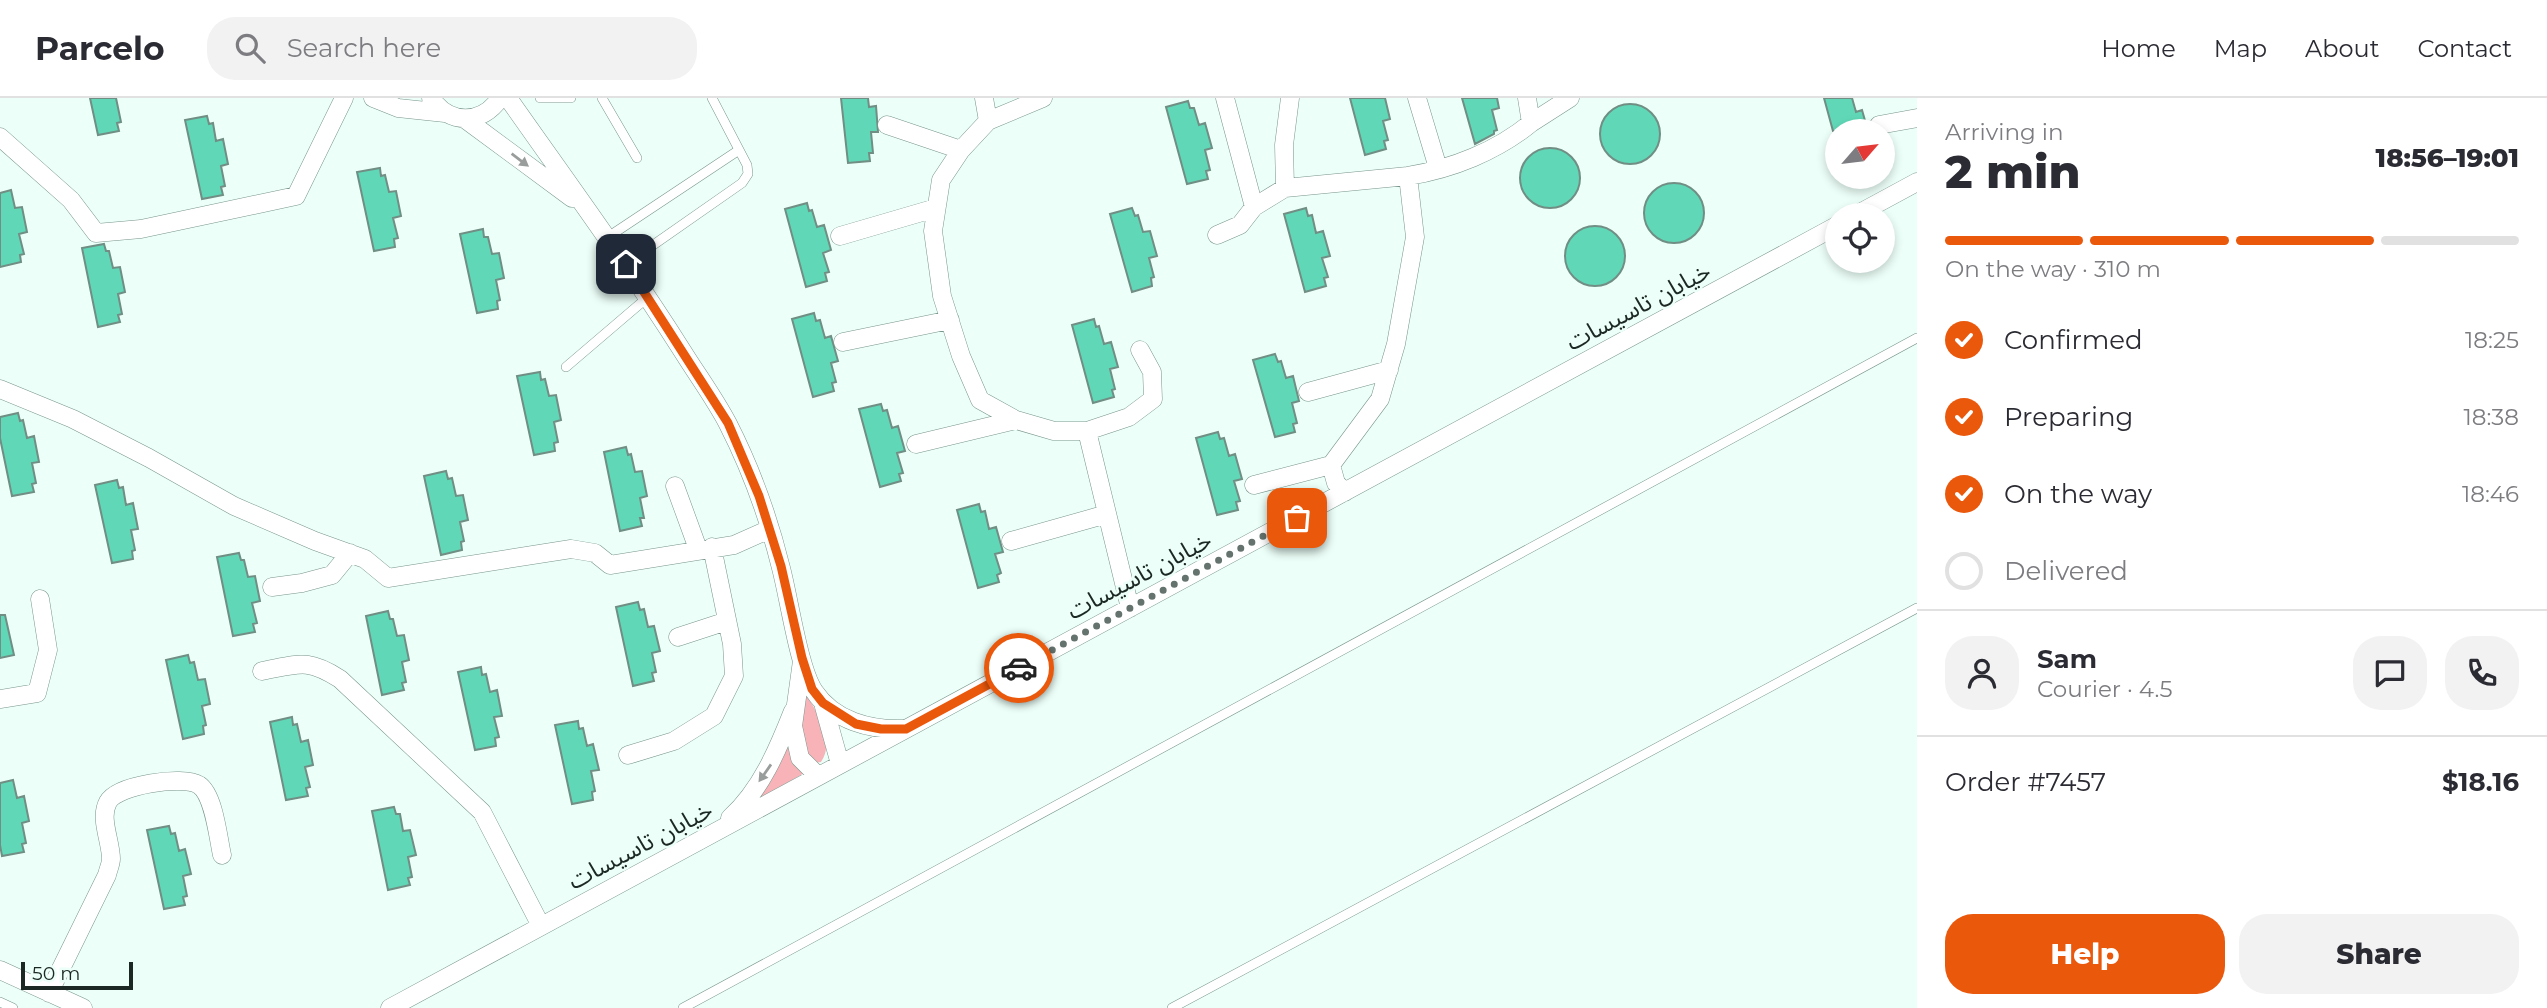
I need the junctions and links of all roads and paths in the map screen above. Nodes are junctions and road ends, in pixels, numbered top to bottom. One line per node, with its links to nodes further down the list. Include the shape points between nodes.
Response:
1 (344, 98): 24 (street, via 296,196 141,229 96,233 71,200)
2 (373, 98): 17 (street, via 398,107)
3 (431, 98): 17 (street)
4 (500, 98): 19 (street, via 483,115)
5 (508, 98): 34 (street)
6 (540, 98): 7 (lane)
7 (571, 98)
8 (603, 98): 27 (lane)
9 (712, 98): 25 (lane)
10 (984, 98): 20 (street)
11 (1043, 98): 20 (street)
12 (1225, 98): 33 (street)
13 (1290, 98): 31 (street)
14 (1417, 98): 28 (street)
15 (1527, 98): 22 (street)
16 (1570, 98): 22 (street)
17 (445, 113): 19 (street)
18 (1917, 118): 21 (street)
19 (466, 119): 34 (street, one-way to 34)
20 (988, 121): 26 (street)
21 (1895, 122)
22 (1531, 123): 28 (street, via 1492,150)
23 (887, 125): 26 (street)
24 (0, 137)
25 (739, 150): 39 (lane); 40 (lane, via 748,174 742,183)
26 (961, 150): 35 (street, via 941,180)
27 (637, 158)
28 (1438, 168): 29 (street)
29 (1408, 176): 31 (street); 47 (street, via 1415,237)
30 (1917, 182): 32 (street)
31 (1285, 188): 33 (street)
32 (1878, 203)
33 (1254, 206): 37 (street, via 1240,225)
34 (584, 207): 39 (street)
35 (936, 208): 38 (street); 42 (street, via 933,231)
36 (1825, 232): 56 (street, خیابان تاسیسات)
37 (1217, 235)
38 (840, 236)
39 (608, 237): 40 (street)
40 (626, 264): 41 (street)
41 (648, 297): 46 (lane); 58 (street, via 728,423)
42 (950, 320): 44 (street); 50 (street, via 980,400)
43 (1917, 338): 86 (lane)
44 (842, 342)
45 (1140, 350): 51 (street, via 1152,372 1153,399 1129,417)
46 (566, 367)
47 (1389, 370): 49 (street); 53 (street, via 1380,399)
48 (0, 389): 61 (street, via 73,419 234,506)
49 (1308, 392)
50 (1016, 420): 51 (street, via 1054,431); 52 (street)
51 (1087, 431): 57 (street)
52 (916, 444)
53 (1331, 465): 54 (street); 56 (street, via 1336,484)
54 (1254, 485)
55 (675, 486): 60 (street)
56 (1345, 492): 64 (street, خیابان تاسیسات)
57 (1107, 514): 59 (street); 64 (street)
58 (770, 529): 60 (street, via 734,545); 68 (street)
59 (1012, 541)
60 (705, 548): 61 (street, via 610,565 595,553 571,549 388,578); 66 (street)
61 (350, 553): 62 (street, via 332,576)
62 (272, 587)
63 (40, 599): 70 (street, via 48,650 37,693)
64 (1130, 608): 73 (street, خیابان تاسیسات)
65 (1917, 608): 87 (lane)
66 (727, 621): 67 (street); 74 (street, via 734,676 714,716 674,741)
67 (678, 637)
68 (802, 658): 71 (street, via 812,689); 72 (street)
69 (262, 671): 79 (street, via 305,663 340,679 482,812)
70 (0, 699)
71 (823, 703): 73 (street, via 856,724); 75 (street)
72 (793, 711): 76 (street, via 800,758); 77 (street, one-way to 77, via 773,761 736,813)
73 (906, 729): 75 (street, خیابان تاسیسات)
74 (628, 755)
75 (841, 764): 76 (street, خیابان تاسیسات)
76 (818, 776): 77 (street, خیابان تاسیسات)
77 (712, 834): 79 (street, خیابان تاسیسات)
78 (222, 855): 81 (street, via 210,800 199,785 180,780 123,789 110,798 104,810 111,861 107,875)
79 (541, 926): 85 (street, خیابان تاسیسات)
80 (0, 970): 81 (street)
81 (49, 993): 84 (street)
82 (0, 1002): 83 (lane)
83 (13, 1008)
84 (83, 1008)
85 (390, 1008)
86 (683, 1008)
87 (1172, 1008)

